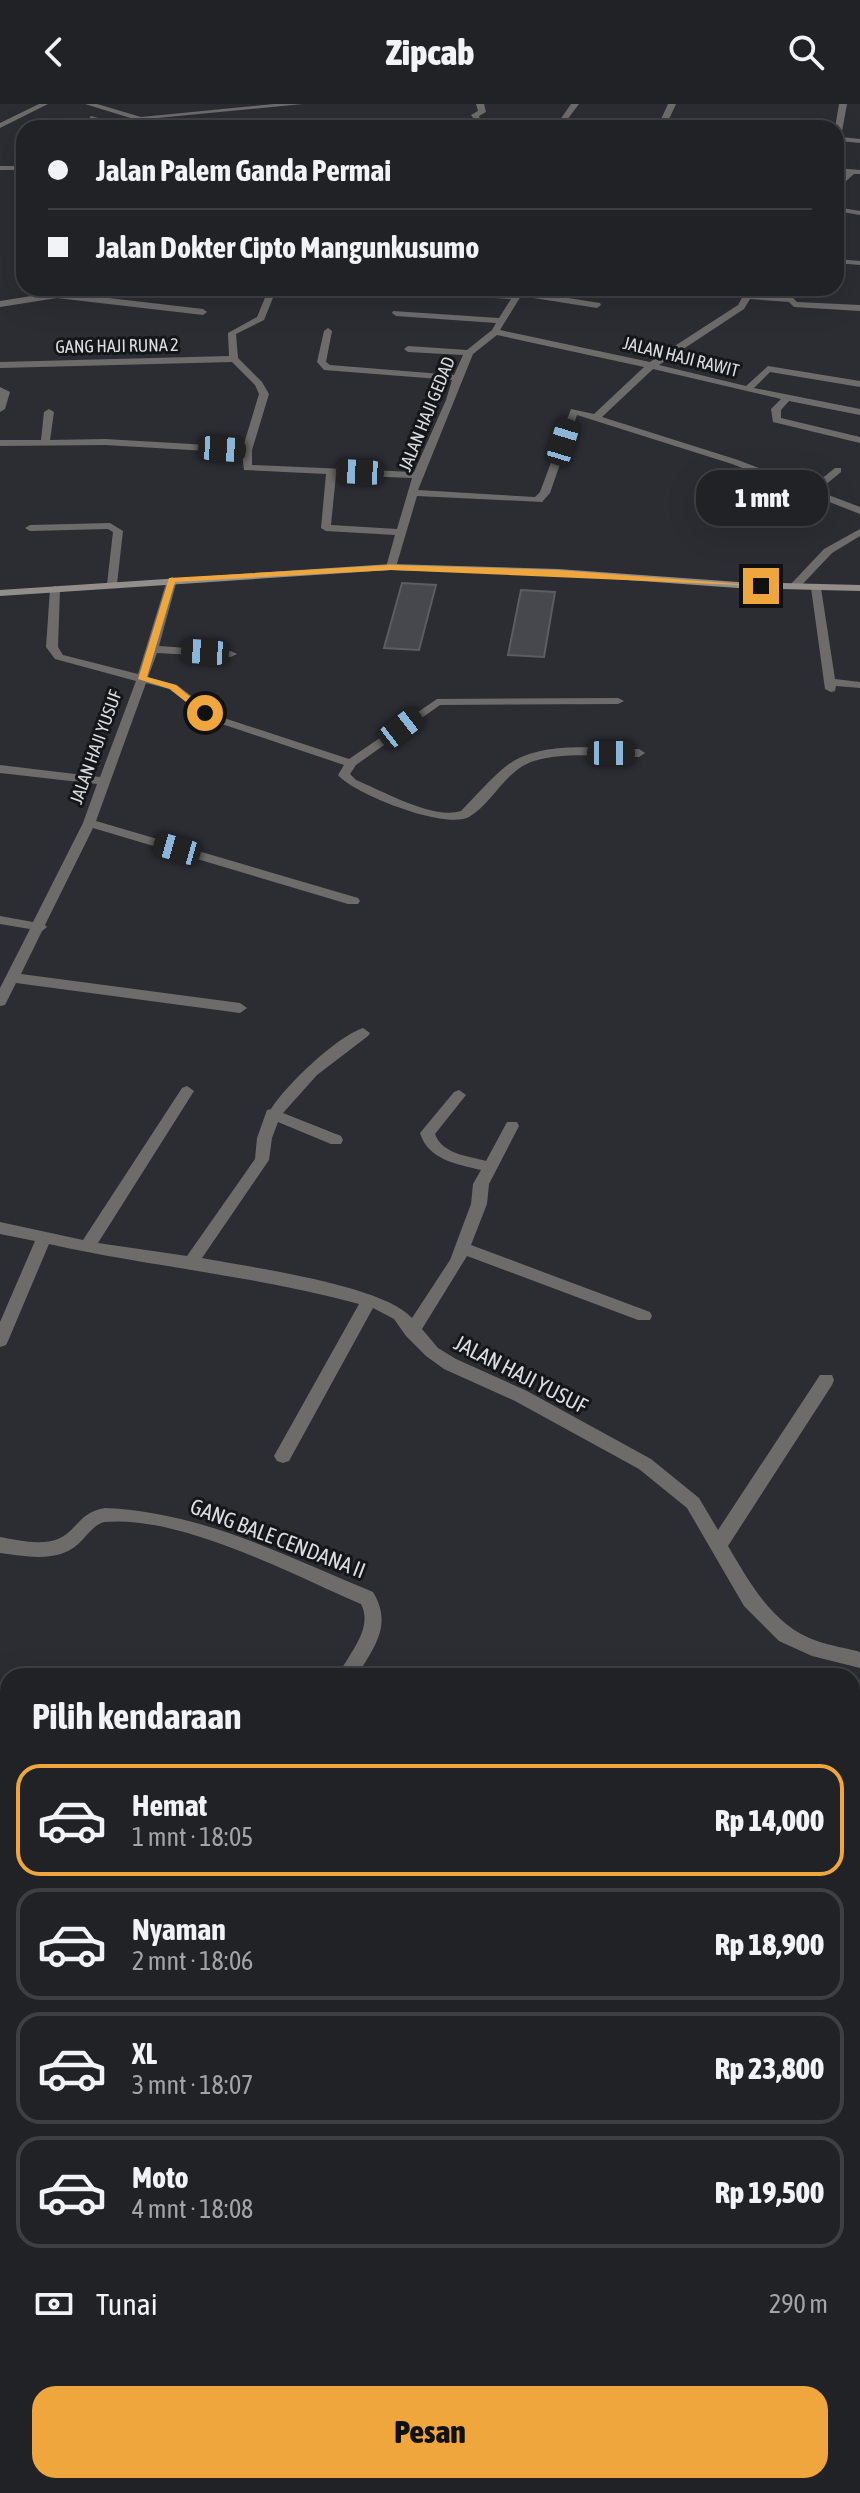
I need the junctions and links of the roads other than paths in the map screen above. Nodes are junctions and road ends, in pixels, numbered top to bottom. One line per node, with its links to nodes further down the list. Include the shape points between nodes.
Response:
1 (44, 104): 10 (street)
2 (89, 104): 6 (street)
3 (299, 104): 6 (street)
4 (480, 104): 8 (street)
5 (575, 104): 9 (street)
6 (144, 117): 7 (street)
7 (151, 120)
8 (477, 120)
9 (563, 120)
10 (0, 126)
11 (51, 296): 16 (street)
12 (66, 296): 19 (street)
13 (270, 296): 26 (street, via 261,318 233,331)
14 (518, 296): 21 (street, JALAN HAJI GEDAD)
15 (539, 296): 17 (street)
16 (0, 304)
17 (597, 305)
18 (860, 308): 28 (street, via 747,296 741,307)
19 (203, 312)
20 (396, 313): 21 (street)
21 (502, 321): 23 (street, JALAN HAJI GEDAD)
22 (328, 331): 29 (street, via 322,358 327,368)
23 (495, 332): 25 (street, JALAN HAJI GEDAD); 28 (street, JALAN HAJI RAWIT)
24 (408, 349): 25 (street)
25 (469, 353): 29 (street, JALAN HAJI GEDAD)
26 (234, 359): 27 (street, GANG HAJI RUNA 2); 41 (street, via 264,394)
27 (0, 365)
28 (649, 367): 31 (street, JALAN HAJI RAWIT); 37 (street)
29 (457, 378): 44 (street, JALAN HAJI GEDAD)
30 (860, 384): 31 (street, via 768,369)
31 (748, 389): 33 (street, JALAN HAJI RAWIT)
32 (0, 390): 34 (street, via 5,392)
33 (788, 397): 36 (street, JALAN HAJI RAWIT); 38 (street, via 776,409 776,420)
34 (0, 409)
35 (49, 412): 40 (street)
36 (860, 412)
37 (596, 417): 45 (street); 46 (street, via 574,411 538,500)
38 (860, 440)
39 (0, 443): 40 (street)
40 (45, 443): 41 (street)
41 (247, 450): 42 (street, via 248,469)
42 (331, 470): 44 (street); 49 (street, via 326,528)
43 (838, 470): 45 (street)
44 (418, 475): 46 (street, JALAN HAJI GEDAD)
45 (812, 491): 47 (street)
46 (413, 493): 49 (street, JALAN HAJI GEDAD)
47 (860, 511)
48 (30, 528): 53 (street, via 110,526 118,531)
49 (399, 532): 51 (street, JALAN HAJI GEDAD)
50 (860, 532): 54 (street, via 828,551)
51 (391, 567): 52 (main road); 54 (main road)
52 (172, 580): 53 (main road); 59 (street)
53 (112, 584): 57 (main road)
54 (794, 587): 55 (main road)
55 (816, 588): 56 (main road); 62 (street, via 831,686)
56 (860, 588)
57 (55, 589): 58 (main road); 61 (street, JALAN HAJI YUSUF, via 55,654)
58 (0, 593)
59 (153, 649): 60 (street); 61 (street)
60 (231, 654)
61 (144, 679): 65 (street, via 173,687 214,718); 67 (street, JALAN HAJI YUSUF)
62 (860, 685)
63 (618, 701): 65 (street, via 437,702)
64 (639, 753): 65 (street, via 554,753 527,759 465,814 452,818 431,815 352,783 344,775)
65 (351, 763)
66 (0, 769): 67 (street)
67 (106, 781): 68 (street, JALAN HAJI YUSUF)
68 (89, 823): 69 (street); 71 (street, JALAN HAJI YUSUF)
69 (353, 901)
70 (0, 920): 71 (street)
71 (40, 927): 72 (street, JALAN HAJI YUSUF)
72 (21, 979): 73 (street, JALAN HAJI YUSUF); 74 (street)
73 (0, 1002)
74 (240, 1008)
75 (363, 1033): 78 (street)
76 (187, 1091): 84 (street)
77 (459, 1095): 81 (street, via 427,1133 428,1142 435,1150)
78 (272, 1114): 80 (street); 86 (street, via 262,1160)
79 (512, 1126): 81 (street)
80 (336, 1140)
81 (488, 1167): 85 (street)
82 (0, 1228): 83 (street, JALAN HAJI YUSUF)
83 (44, 1238): 84 (street, JALAN HAJI YUSUF); 90 (street)
84 (87, 1247): 86 (street, JALAN HAJI YUSUF)
85 (463, 1248): 88 (street); 89 (street)
86 (191, 1262): 87 (street, JALAN HAJI YUSUF, via 316,1286)
87 (368, 1302): 89 (street, JALAN HAJI YUSUF, via 400,1315); 92 (street)
88 (644, 1316)
89 (412, 1332): 93 (street, JALAN HAJI YUSUF, via 450,1364 645,1464 693,1503)
90 (0, 1341)
91 (826, 1380): 93 (street)
92 (283, 1456)
93 (719, 1544): 95 (street, JALAN HAJI YUSUF, via 750,1600 786,1635)
94 (0, 1545): 96 (street, GANG BALE CENDANA II, via 54,1548 68,1542 91,1518 107,1515 197,1529 367,1598 376,1620)
95 (860, 1660)
96 (351, 1668)

